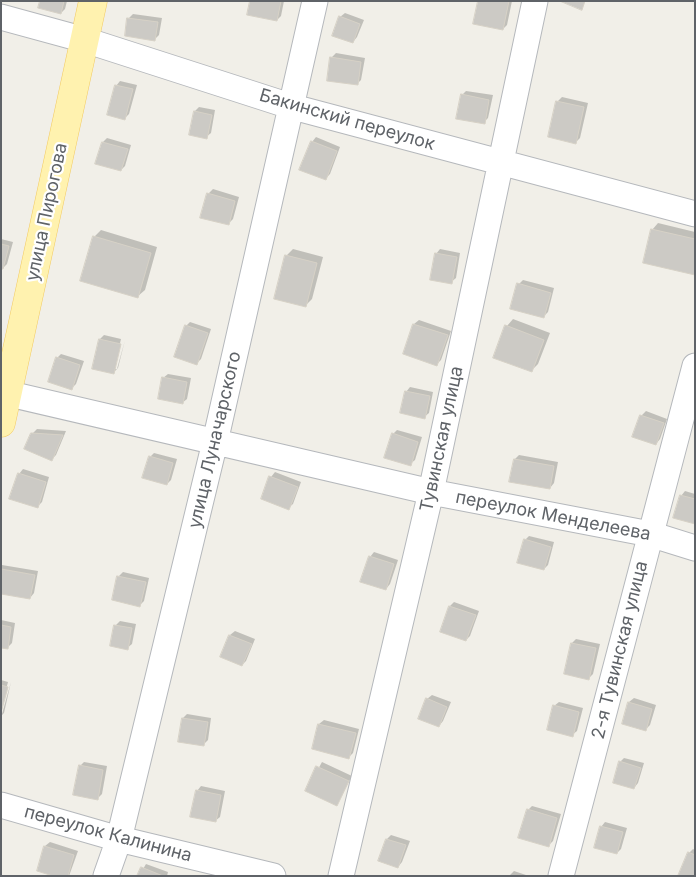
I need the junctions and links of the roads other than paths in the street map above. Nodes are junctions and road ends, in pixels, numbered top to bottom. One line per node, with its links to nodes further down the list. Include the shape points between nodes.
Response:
1 (93, 1): 5 (main road, улица Пирогова)
2 (315, 1): 6 (street, улица Луначарского)
3 (534, 1): 7 (street, Тувинская улица)
4 (1, 17): 5 (street, Бакинский переулок)
5 (85, 40): 6 (street, Бакинский переулок); 10 (main road, улица Пирогова)
6 (293, 107): 7 (street, Бакинский переулок); 12 (street, улица Луначарского)
7 (502, 163): 8 (street, Бакинский переулок); 13 (street, Тувинская улица)
8 (695, 214)
9 (695, 366): 14 (street, 2-я Тувинская улица)
10 (4, 392): 11 (main road, улица Пирогова); 12 (street, переулок Менделеева)
11 (1, 423)
12 (214, 442): 13 (street, переулок Менделеева); 17 (street, улица Луначарского)
13 (431, 492): 14 (street, переулок Менделеева); 20 (street, Тувинская улица)
14 (650, 534): 15 (street, переулок Менделеева); 21 (street, 2-я Тувинская улица)
15 (695, 548)
16 (1, 805): 17 (street, переулок Калинина)
17 (119, 839): 18 (street, улица Луначарского); 19 (street, переулок Калинина)
18 (106, 876)
19 (273, 876)
20 (341, 876)
21 (561, 876)

